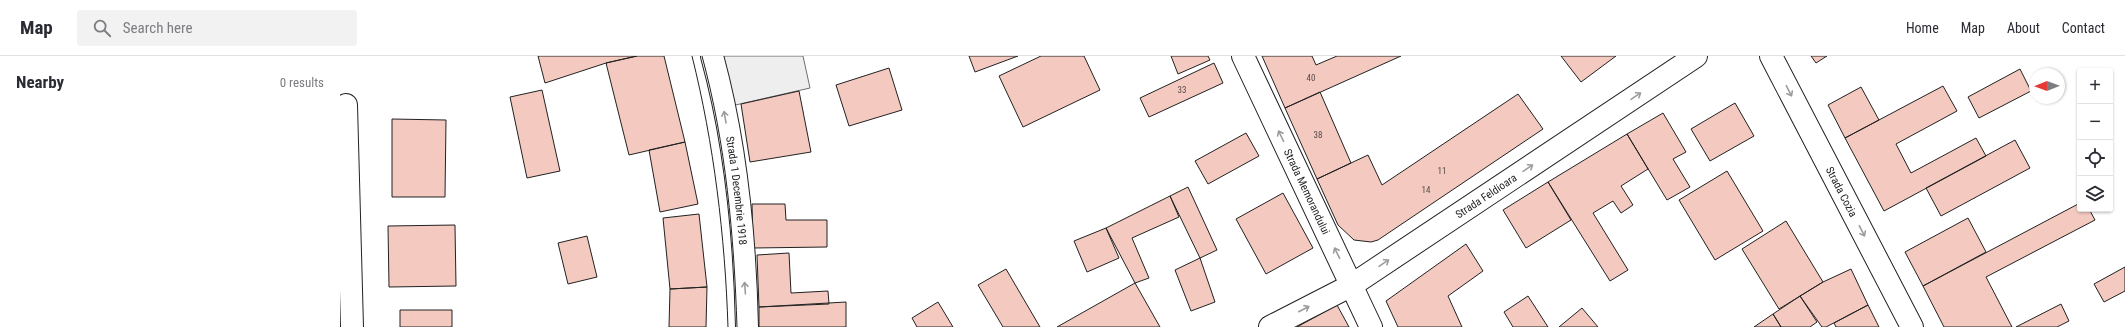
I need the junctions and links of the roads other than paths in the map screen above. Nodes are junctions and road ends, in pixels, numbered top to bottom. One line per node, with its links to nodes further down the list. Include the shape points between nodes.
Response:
1 (712, 56): 8 (street, Strada 1 Decembrie 1918, one-way to 1, via 738,200 724,110)
2 (1243, 56): 6 (street, Strada Memorandului, one-way to 2)
3 (1696, 56): 6 (street, Strada Feldioara, one-way to 3)
4 (1771, 56): 11 (street, Strada Cozia, one-way to 11)
5 (346, 104): 7 (street)
6 (1352, 285): 9 (street, Strada Feldioara, one-way to 6); 10 (street, Strada Memorandului)
7 (352, 327)
8 (747, 327)
9 (1270, 327)
10 (1371, 327)
11 (1912, 327)

